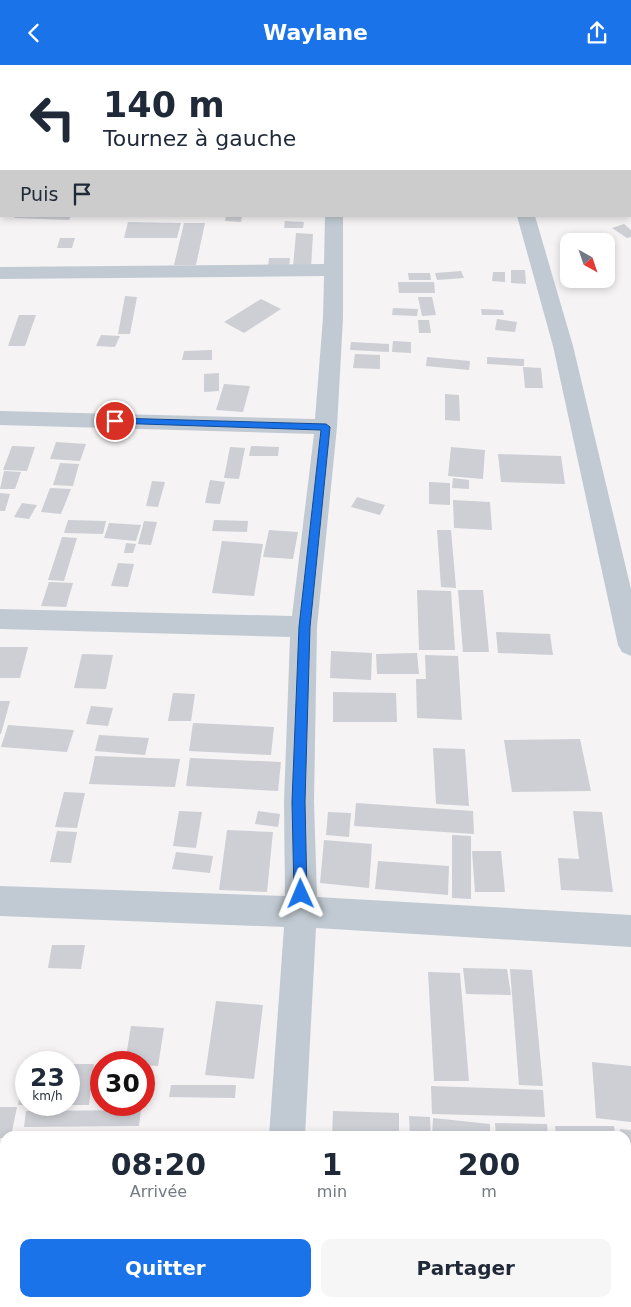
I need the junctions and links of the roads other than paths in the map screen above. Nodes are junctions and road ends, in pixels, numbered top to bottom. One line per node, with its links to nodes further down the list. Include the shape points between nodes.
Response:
1 (334, 217): 3 (street)
2 (526, 217): 9 (street, via 564,346)
3 (334, 270): 4 (street); 6 (street)
4 (0, 273)
5 (0, 418): 6 (street)
6 (326, 427): 8 (street)
7 (0, 619): 8 (street)
8 (304, 627): 11 (street, via 298,802)
9 (631, 645)
10 (0, 901): 11 (street)
11 (301, 912): 12 (street); 13 (street)
12 (631, 931)
13 (287, 1131)

